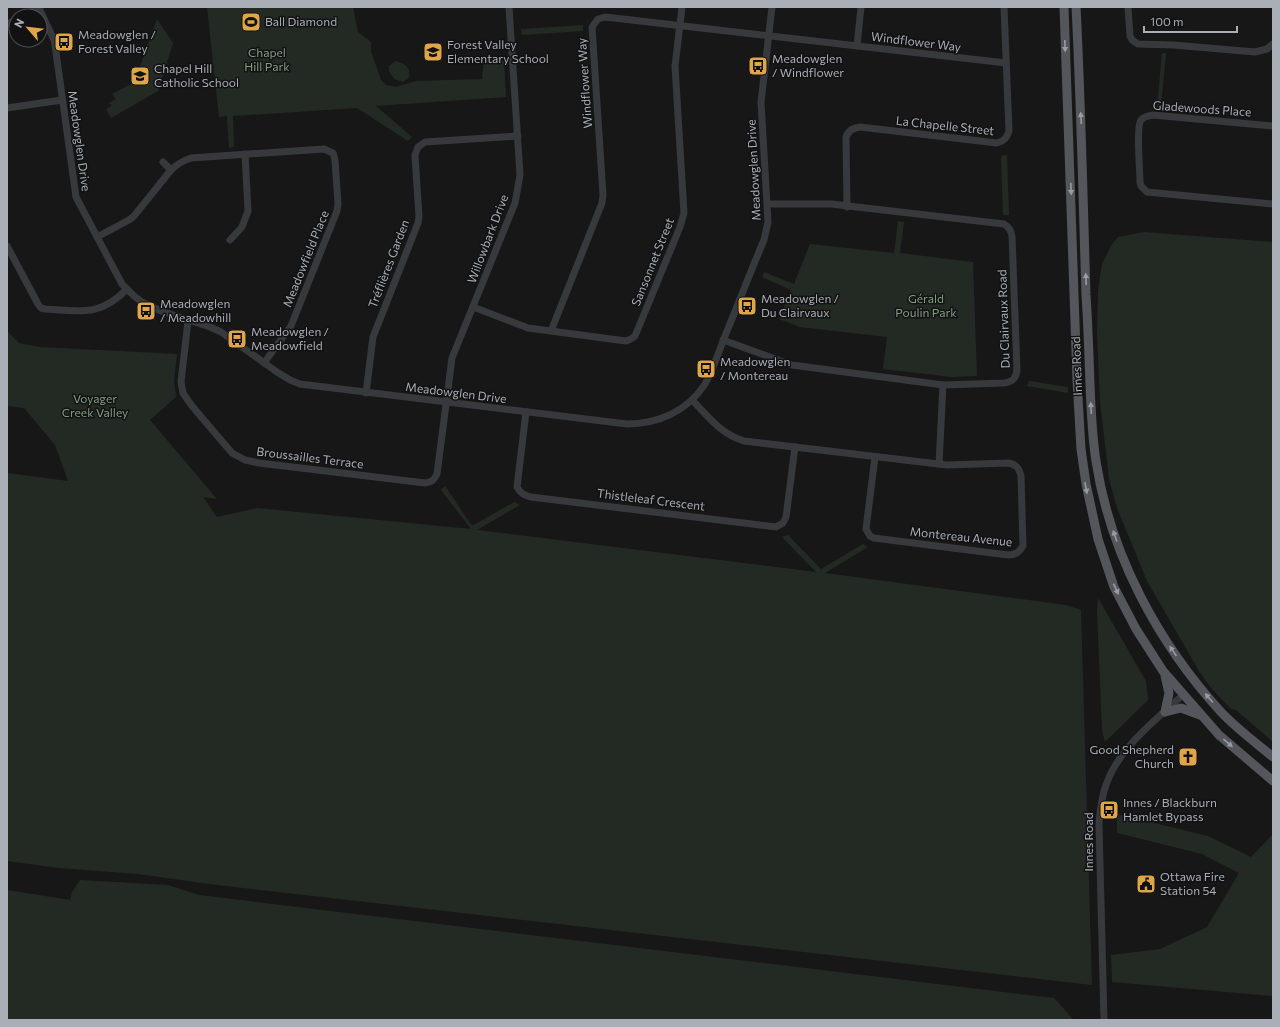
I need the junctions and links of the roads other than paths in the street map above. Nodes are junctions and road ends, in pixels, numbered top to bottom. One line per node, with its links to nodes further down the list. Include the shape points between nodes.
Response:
1 (40, 7): 15 (street, Meadowglen Drive, via 54,40)
2 (509, 7): 18 (street, Willowbark Drive)
3 (682, 7): 10 (street, Sansonnet Street)
4 (772, 7): 11 (street, Meadowglen Drive)
5 (861, 7): 13 (street)
6 (1004, 7): 14 (street, La Chapelle Street)
7 (1064, 7): 42 (main road, Innes Road, one-way to 42, via 1077,380 1086,484 1098,539 1114,587 1136,629)
8 (1128, 7): 12 (street, via 1130,36 1138,44 1256,52)
9 (1077, 9): 43 (main road, Innes Road, one-way to 9, via 1147,611 1133,582 1114,535 1096,462 1090,397)
10 (680, 26): 11 (street, Windflower Way); 31 (street, Sansonnet Street, via 675,66 684,213 637,332 632,339 626,341); 31 (street, Windflower Way, via 605,17 598,19 592,27 602,203)
11 (769, 36): 13 (street, Windflower Way); 22 (street, Meadowglen Drive, via 761,102)
12 (1273, 44)
13 (857, 46): 14 (street, Windflower Way)
14 (1006, 63): 24 (street, La Chapelle Street, via 1009,131 1003,141 997,143 854,128 846,137)
15 (62, 100): 16 (street); 25 (street, Meadowglen Drive, via 76,197)
16 (7, 108)
17 (1273, 126): 23 (street, Gladewoods Place, via 1153,115 1141,120 1138,129 1140,182 1147,192)
18 (518, 136): 29 (street, Willowbark Drive, via 520,175 515,203); 35 (street, Tréflières Garden, via 425,142 418,147 415,155 418,223 373,337)
19 (245, 154): 21 (street, Meadowfield Place, via 191,158 177,164); 26 (street, via 248,211 242,227); 33 (street, Meadowfield Place, via 324,149 333,153 335,160 337,211 293,322)
20 (163, 162): 21 (street)
21 (171, 170): 25 (street, Meadowfield Place, via 134,216)
22 (768, 204): 24 (street, Du Clairvaux Road); 32 (street, Meadowglen Drive, via 764,240)
23 (1273, 204)
24 (847, 206): 34 (street, Du Clairvaux Road, via 1004,224 1011,231 1016,376 1014,380 1004,384)
25 (97, 237): 28 (street, Meadowglen Drive, via 118,278)
26 (230, 240)
27 (7, 246): 28 (street, via 41,308 96,310 121,296)
28 (127, 289): 30 (street, Meadowglen Drive, via 153,308)
29 (473, 307): 31 (street, Sansonnet Street, via 520,326); 37 (street, Willowbark Drive, via 452,358)
30 (188, 321): 33 (street, Meadowglen Drive, via 221,332); 37 (street, Broussailles Terrace, via 181,382 183,393 232,453 245,460 431,482 437,474)
31 (551, 331)
32 (724, 340): 34 (street, Du Clairvaux Road, via 792,365); 36 (street, Meadowglen Drive, via 705,384)
33 (264, 363): 35 (street, Meadowglen Drive, via 300,384)
34 (943, 385): 41 (street)
35 (366, 393): 37 (street, Meadowglen Drive)
36 (692, 400): 38 (street, Meadowglen Drive, via 674,414 640,424); 39 (street, Montereau Avenue, via 729,435 744,440)
37 (446, 402): 38 (street, Meadowglen Drive)
38 (526, 412): 39 (street, Thistleleaf Crescent, via 517,487 524,495 532,497 776,527 783,524 786,518)
39 (795, 447): 40 (street, Montereau Avenue)
40 (875, 457): 41 (street, Montereau Avenue); 41 (street, Montereau Avenue, via 866,529 870,536 1008,555 1018,552 1023,546 1018,467 1009,463)
41 (939, 464)
42 (1163, 671): 44 (main road, Innes Road); 45 (main road, via 1169,693)
43 (1196, 683): 44 (main road, Innes Road); 47 (main road, one-way to 43, via 1223,714)
44 (1183, 695): 45 (street, Innes Road); 46 (main road)
45 (1165, 712): 46 (main road, via 1181,708); 49 (street, Innes Road, via 1132,742 1120,757 1110,775 1102,800 1099,824)
46 (1201, 715): 48 (main road, one-way to 48, via 1219,735)
47 (1273, 757)
48 (1273, 780)
49 (1104, 1020)

